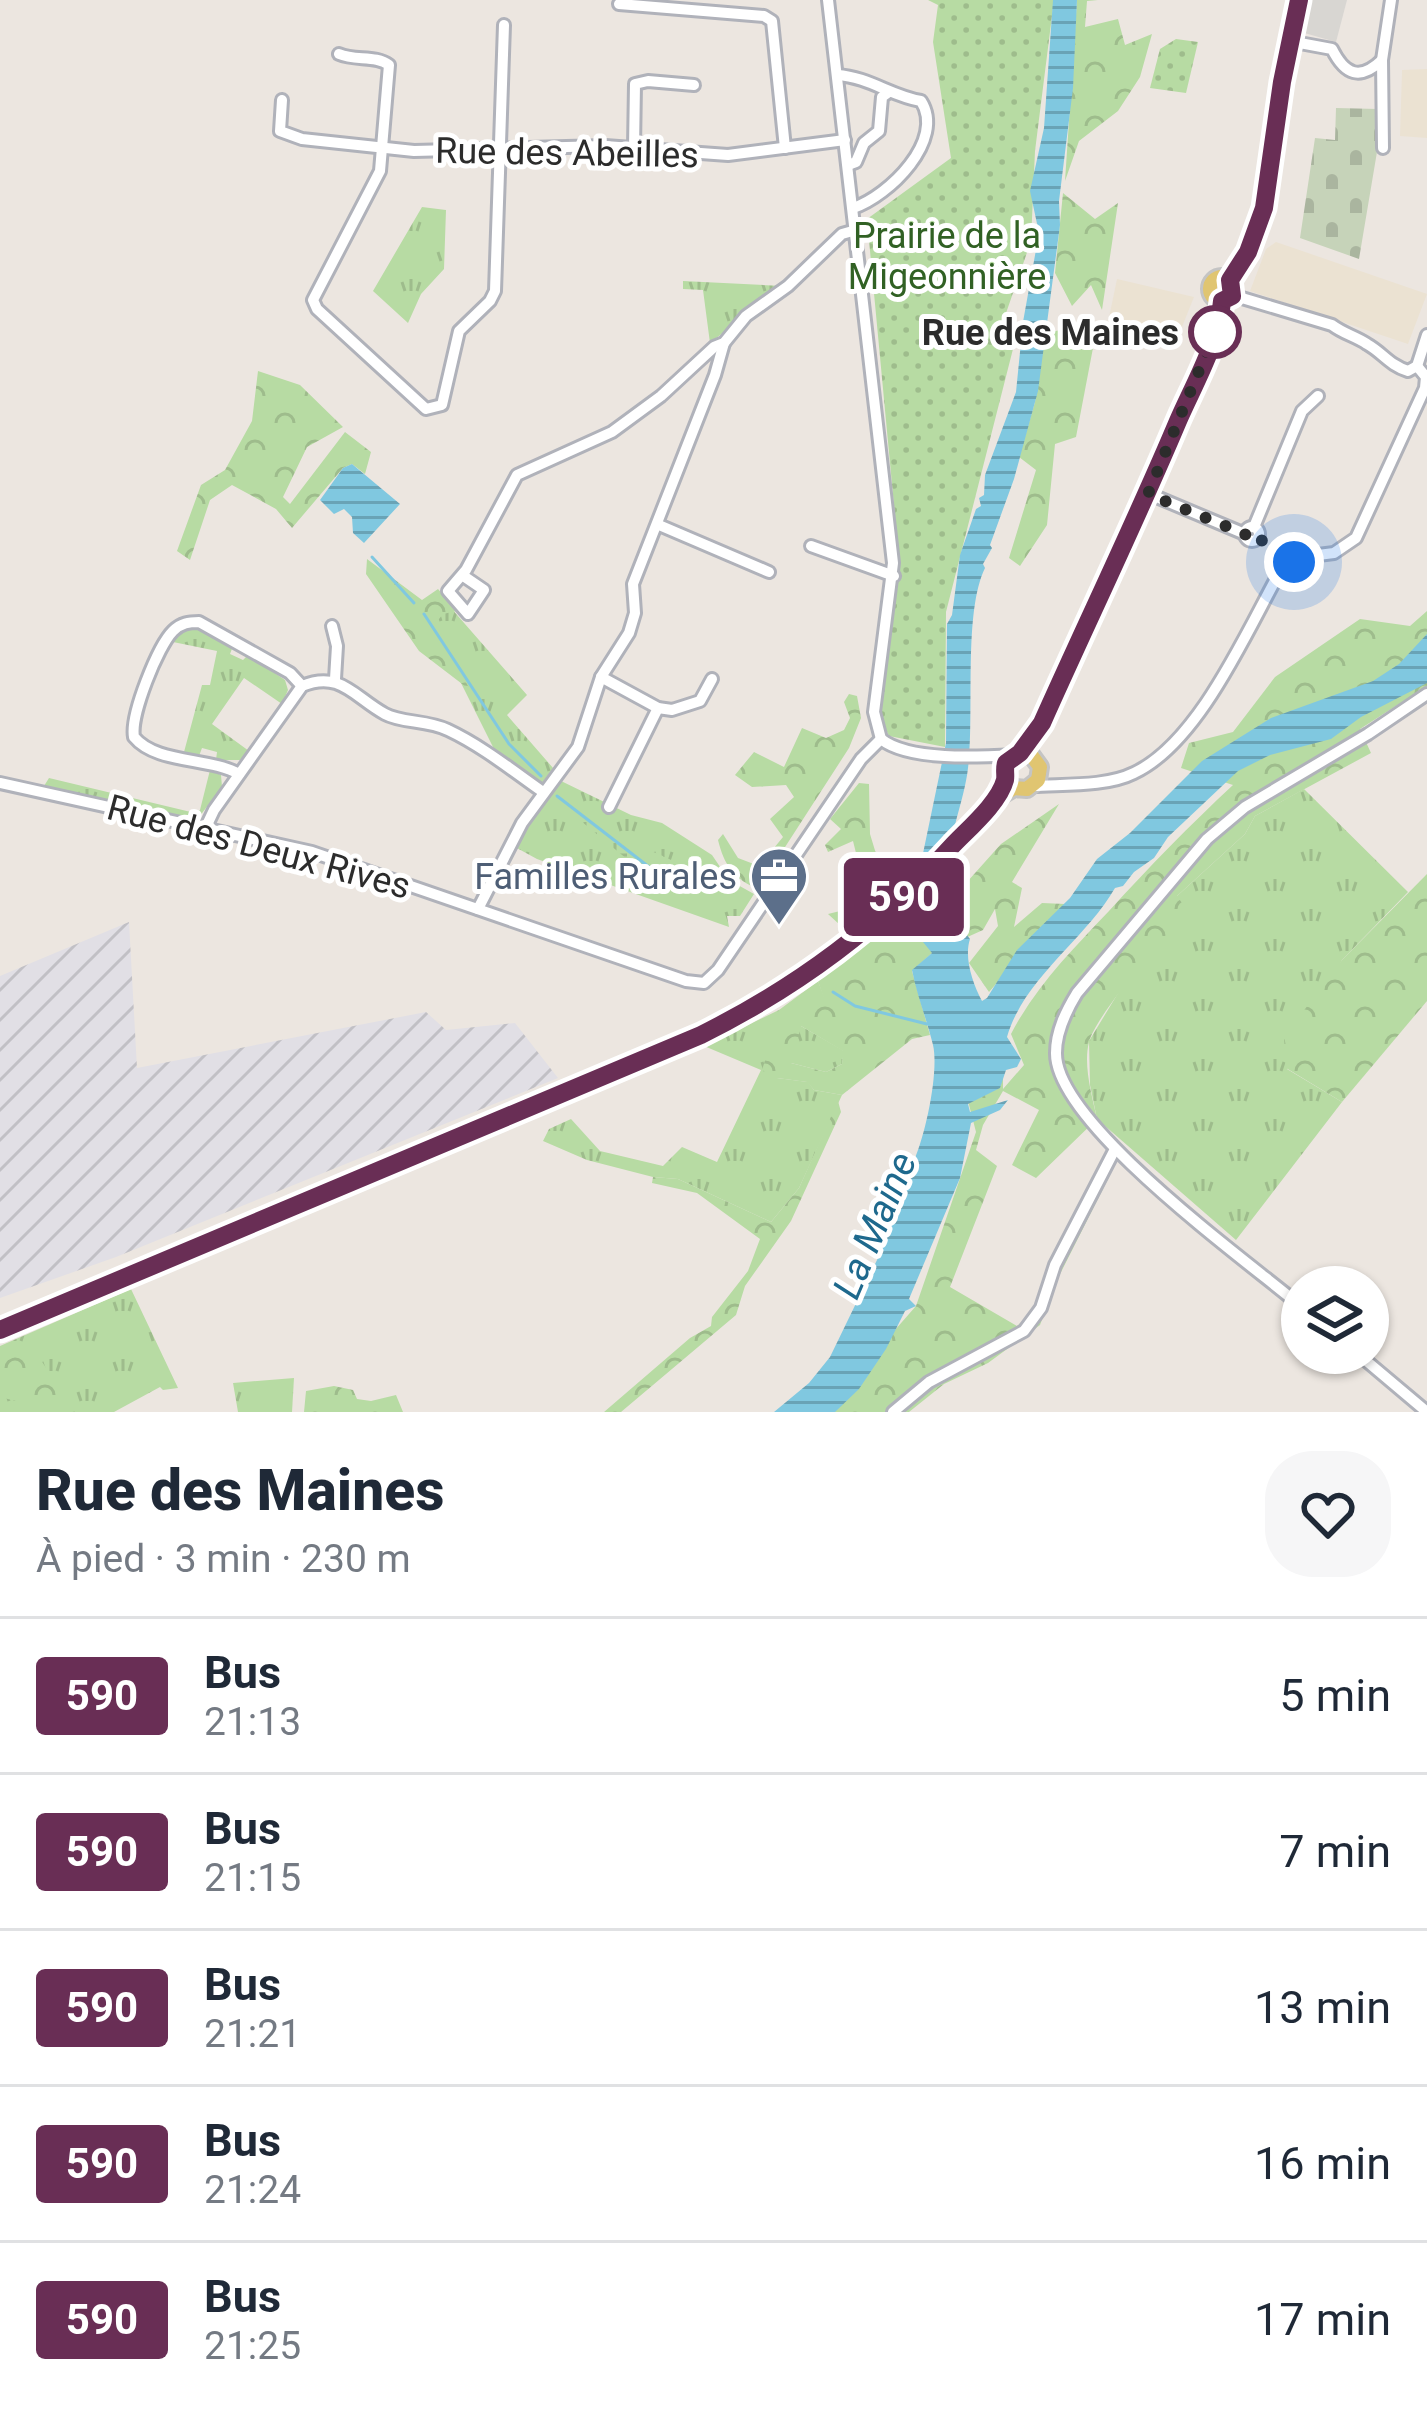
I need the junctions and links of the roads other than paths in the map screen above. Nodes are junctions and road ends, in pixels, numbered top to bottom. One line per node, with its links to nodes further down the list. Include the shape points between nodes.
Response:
1 (828, 0): 9 (street)
2 (1299, 0): 6 (main road)
3 (1390, 0): 8 (street)
4 (619, 4): 17 (street, via 772,21)
5 (504, 25): 15 (street)
6 (1289, 41): 8 (street, via 1332,49 1353,74); 22 (main road, via 1264,208)
7 (340, 54): 14 (street, via 388,65)
8 (1382, 60): 18 (street)
9 (837, 75): 11 (street); 13 (street)
10 (694, 86): 16 (street, via 635,84)
11 (889, 92): 19 (street, via 879,130); 20 (street, via 926,105 926,133 895,179)
12 (282, 100): 14 (street, Rue des Abeilles, via 280,131)
13 (845, 140): 17 (street, Rue des Abeilles); 19 (street)
14 (382, 148): 15 (street, Rue des Abeilles); 15 (street, via 380,171 313,300 427,410 442,404 459,331 494,291)
15 (500, 148): 16 (street, Rue des Abeilles)
16 (634, 148): 17 (street, Rue des Abeilles, via 728,155)
17 (785, 148)
18 (1383, 148)
19 (848, 165): 20 (street)
20 (854, 208): 21 (street)
21 (856, 230): 24 (street, via 746,316); 35 (street)
22 (1228, 292): 25 (street, via 1332,325 1393,367); 28 (main road)
23 (1427, 335): 25 (street)
24 (724, 343): 29 (street); 34 (street, via 612,432 517,475)
25 (1421, 372): 27 (street)
26 (1318, 396): 30 (street, via 1302,411)
27 (1422, 408): 32 (street, via 1356,538 1334,553)
28 (1148, 494): 30 (street); 44 (main road)
29 (659, 525): 33 (street); 37 (street, via 633,584 628,633)
30 (1252, 533): 32 (street)
31 (811, 546): 35 (street)
32 (1286, 559): 46 (street, via 1179,740 1133,774)
33 (769, 572)
34 (462, 575)
35 (894, 576): 43 (street, via 874,712)
36 (332, 626): 38 (street)
37 (601, 677): 42 (street); 49 (street, via 578,747)
38 (335, 679): 40 (street); 49 (street, via 389,717 448,729)
39 (712, 679): 42 (street, via 700,701)
40 (302, 686): 45 (street); 45 (street, via 200,622 170,633 134,715 134,736 144,747)
41 (1427, 694): 53 (street, via 1245,807 1076,992 1055,1056 1076,1107)
42 (658, 708): 50 (street)
43 (881, 739): 44 (street, via 898,750 989,756); 52 (street, Rue des Deux Rives, via 704,983)
44 (1019, 767): 46 (street); 48 (main road); 55 (main road, via 882,918 762,1005)
45 (239, 774): 51 (street)
46 (1063, 782): 48 (street)
47 (0, 783): 51 (street, Rue des Deux Rives)
48 (1033, 786)
49 (543, 792): 52 (street)
50 (609, 807)
51 (205, 829): 52 (street, Rue des Deux Rives, via 312,853)
52 (478, 909)
53 (1114, 1151): 54 (street); 57 (street, via 1024,1331 929,1382)
54 (1281, 1290)
55 (0, 1330)
56 (1382, 1374): 58 (street)
57 (893, 1412)
58 (1427, 1412)

